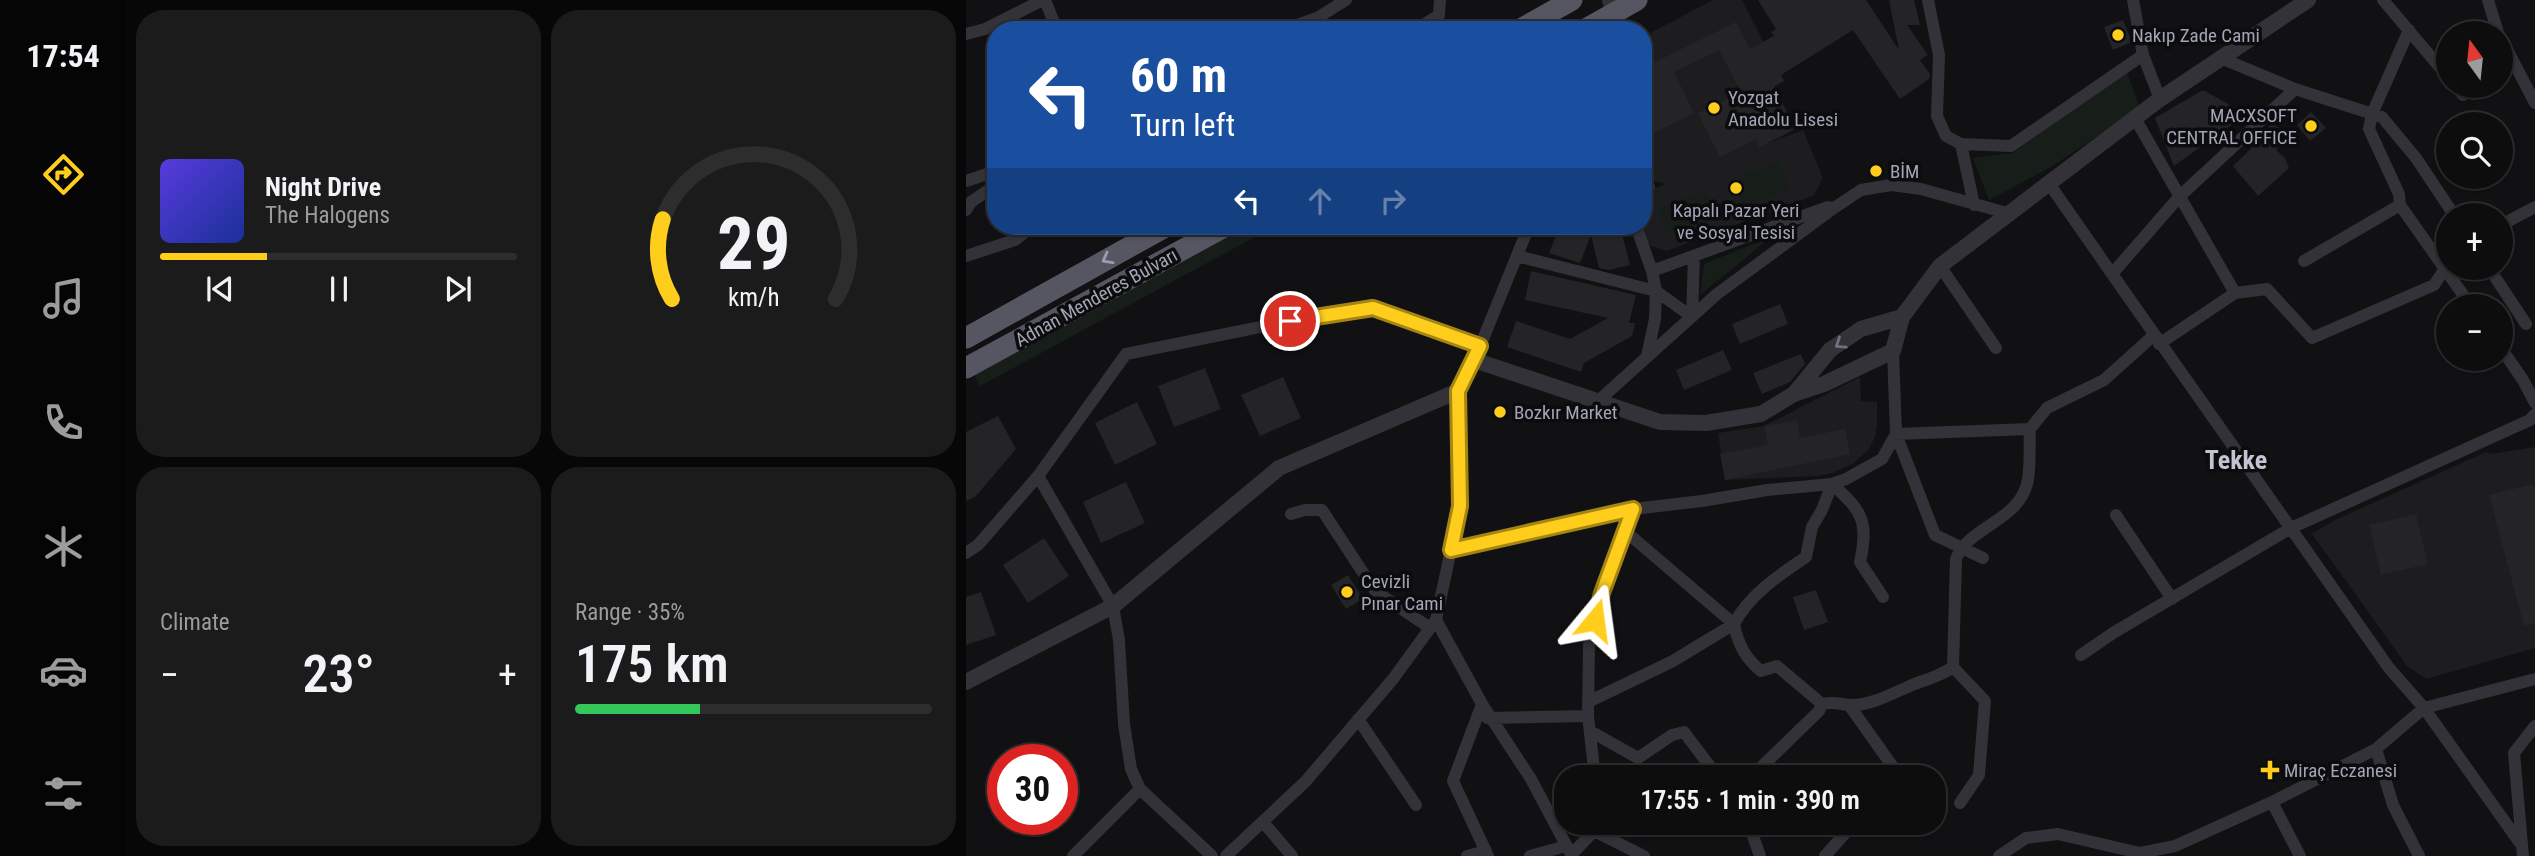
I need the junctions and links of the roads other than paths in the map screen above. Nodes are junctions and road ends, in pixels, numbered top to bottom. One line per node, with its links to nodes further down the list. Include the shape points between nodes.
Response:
1 (1044, 0): 12 (street); 13 (street)
2 (1346, 0): 14 (street)
3 (1440, 0): 15 (street, via 1439,15)
4 (1572, 0): 16 (highway)
5 (1637, 0): 11 (highway)
6 (1928, 0): 30 (street, via 1939,55 1937,116 1946,135)
7 (2133, 0): 21 (street)
8 (2308, 0): 22 (street)
9 (2383, 0): 19 (street)
10 (2488, 0): 17 (street)
11 (1609, 15)
12 (1001, 21)
13 (1053, 21)
14 (1308, 21)
15 (1429, 21)
16 (1535, 21)
17 (2494, 21)
18 (987, 28): 20 (street)
19 (2409, 30): 24 (street); 28 (street)
20 (966, 34)
21 (2143, 55): 26 (street); 30 (street, via 2011,146)
22 (2223, 59): 25 (street); 26 (street)
23 (2513, 61): 27 (street)
24 (2436, 63)
25 (2295, 89): 28 (street); 35 (street)
26 (2160, 99): 29 (street)
27 (2535, 103)
28 (2372, 114): 37 (street, via 2382,117); 39 (street, via 2369,129)
29 (2136, 120): 33 (street); 35 (street)
30 (1961, 144): 38 (street)
31 (987, 174): 32 (street)
32 (966, 181)
33 (2048, 182): 42 (street); 56 (street)
34 (987, 191): 41 (street)
35 (2179, 197): 56 (street); 60 (street)
36 (1845, 201): 38 (street, via 1861,190 1891,185); 52 (street); 61 (street)
37 (2446, 203)
38 (1974, 205): 42 (street)
39 (2400, 205): 49 (street); 53 (street)
40 (2535, 207): 43 (street)
41 (966, 210)
42 (2007, 213): 54 (street)
43 (2513, 219)
44 (1022, 235): 50 (street)
45 (1151, 235): 64 (highway, Adnan Menderes Bulvarı, one-way to 64)
46 (1210, 235): 71 (highway, Adnan Menderes Bulvarı)
47 (1525, 235): 51 (street)
48 (1639, 235): 55 (street)
49 (2436, 252)
50 (966, 256)
51 (1517, 256): 59 (street); 68 (street)
52 (1694, 256): 55 (street); 61 (street)
53 (2304, 261)
54 (1940, 266): 62 (street); 66 (street)
55 (1652, 271): 59 (street)
56 (2112, 275): 65 (street)
57 (2437, 280): 60 (street, via 2312,338 2267,289)
58 (2496, 280): 63 (street)
59 (1656, 291): 61 (street); 69 (street, via 1656,319)
60 (2235, 293): 65 (street)
61 (1692, 317): 69 (street)
62 (1902, 317): 67 (street); 73 (street, one-way to 73, via 1861,330 1830,350)
63 (2526, 324)
64 (966, 338)
65 (2156, 340): 77 (street, via 2104,380 2048,408); 84 (street)
66 (1996, 348)
67 (1893, 351): 73 (street); 78 (street)
68 (1477, 353): 72 (street); 74 (street); 79 (street, via 1373,308 1126,354)
69 (1647, 356): 74 (street)
70 (2513, 365): 75 (street)
71 (966, 368)
72 (1458, 391): 87 (street, via 1460,506); 92 (street, via 1279,468)
73 (1794, 394): 74 (street, via 1761,414 1706,423 1660,422)
74 (1597, 402)
75 (2535, 403)
76 (2535, 414): 84 (street)
77 (2029, 429): 78 (street); 86 (street, via 2027,485 2014,509)
78 (1896, 434): 80 (street, via 1882,459); 86 (street, via 1935,535)
79 (1038, 477): 88 (street); 92 (street)
80 (1832, 484): 81 (street); 90 (street, via 1859,510 1865,527 1860,562); 94 (street, via 1812,527 1806,557 1744,606)
81 (1633, 509): 85 (street); 87 (street)
82 (1291, 514): 93 (street, via 1322,510 1375,591)
83 (2116, 515): 91 (street)
84 (2291, 528): 91 (street); 103 (street, via 2389,668)
85 (1625, 531): 94 (street); 99 (street, via 1589,645)
86 (1960, 548): 89 (street); 96 (street)
87 (1451, 550): 93 (street)
88 (966, 553)
89 (1983, 558)
90 (1883, 597)
91 (2172, 599): 95 (street)
92 (1113, 606): 98 (street); 115 (street, via 1124,724 1131,769)
93 (1433, 624): 100 (street); 106 (street)
94 (1734, 624): 99 (street, via 1673,661); 101 (street, via 1744,655 1754,665 1761,671 1777,666)
95 (2081, 655)
96 (1952, 667): 102 (street, via 1937,678 1881,699); 117 (street, via 1985,701 1979,775)
97 (2535, 680): 103 (street)
98 (966, 682)
99 (1588, 702): 104 (street)
100 (1482, 704): 105 (street); 107 (street)
101 (1822, 704): 102 (street); 113 (street)
102 (1849, 705): 114 (street)
103 (2424, 708): 110 (street); 126 (street)
104 (1588, 716): 107 (street); 109 (street)
105 (1476, 718): 107 (street); 127 (street, via 1452,782)
106 (1358, 719): 118 (street); 119 (street, via 1305,782)
107 (1491, 719): 125 (street, via 1531,779)
108 (2535, 726): 126 (street, via 2514,753)
109 (1590, 731): 111 (street); 112 (street, via 1638,758 1684,732)
110 (2376, 750): 116 (street); 139 (street, via 2393,805)
111 (1594, 765)
112 (1709, 765)
113 (1763, 765)
114 (1892, 765)
115 (1140, 789): 128 (street); 129 (street)
116 (2272, 802): 124 (street); 138 (street)
117 (1960, 803)
118 (1416, 805)
119 (1263, 822): 130 (street); 131 (street)
120 (1587, 835): 125 (street)
121 (1609, 835): 134 (street)
122 (1753, 835): 135 (street)
123 (1844, 835): 136 (street)
124 (2178, 851): 137 (street, via 2140,853 2058,834 2026,838)
125 (1570, 852): 133 (street)
126 (2525, 852)
127 (1487, 854): 132 (street)
128 (1073, 856)
129 (1212, 856)
130 (1226, 856)
131 (1292, 856)
132 (1467, 856)
133 (1530, 856)
134 (1644, 856)
135 (1760, 856)
136 (1825, 856)
137 (1999, 856)
138 (2300, 856)
139 (2419, 856)

